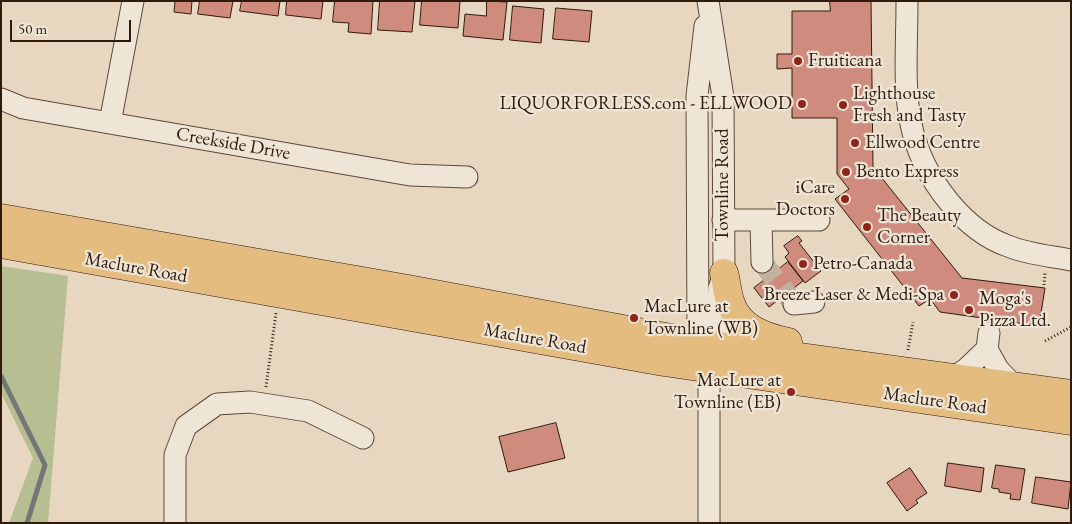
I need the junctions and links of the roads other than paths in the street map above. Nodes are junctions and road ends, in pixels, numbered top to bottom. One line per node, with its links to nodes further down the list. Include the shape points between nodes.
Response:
1 (133, 1): 5 (street)
2 (708, 1): 8 (street, Townline Road, via 723,97); 15 (street, Townline Road, via 697,96)
3 (907, 1): 12 (street, via 907,106 917,150 938,188 966,222 1007,246)
4 (1, 99): 5 (street, Creekside Drive, via 23,108)
5 (110, 123): 6 (street, Creekside Drive, via 410,175)
6 (467, 176)
7 (1, 218): 15 (main road, Maclure Road, via 438,294)
8 (723, 220): 9 (street); 14 (street, Townline Road)
9 (761, 220): 10 (street); 13 (street)
10 (819, 220)
11 (1, 244): 15 (main road, Maclure Road, via 278,293)
12 (1071, 260)
13 (762, 262)
14 (724, 273): 15 (street, Townline Road); 16 (main road, via 731,306 746,326 767,337 813,346)
15 (708, 352): 16 (main road, Maclure Road); 20 (main road, Maclure Road); 23 (street, Townline Road)
16 (830, 360): 17 (main road, Maclure Road)
17 (954, 377): 18 (main road, Maclure Road); 18 (street, via 966,368 988,341 998,369)
18 (1013, 385): 19 (main road, Maclure Road)
19 (1071, 394)
20 (1071, 421)
21 (364, 438): 22 (street, via 308,411 264,404 217,404 186,426 175,455)
22 (175, 523)
23 (709, 523)

